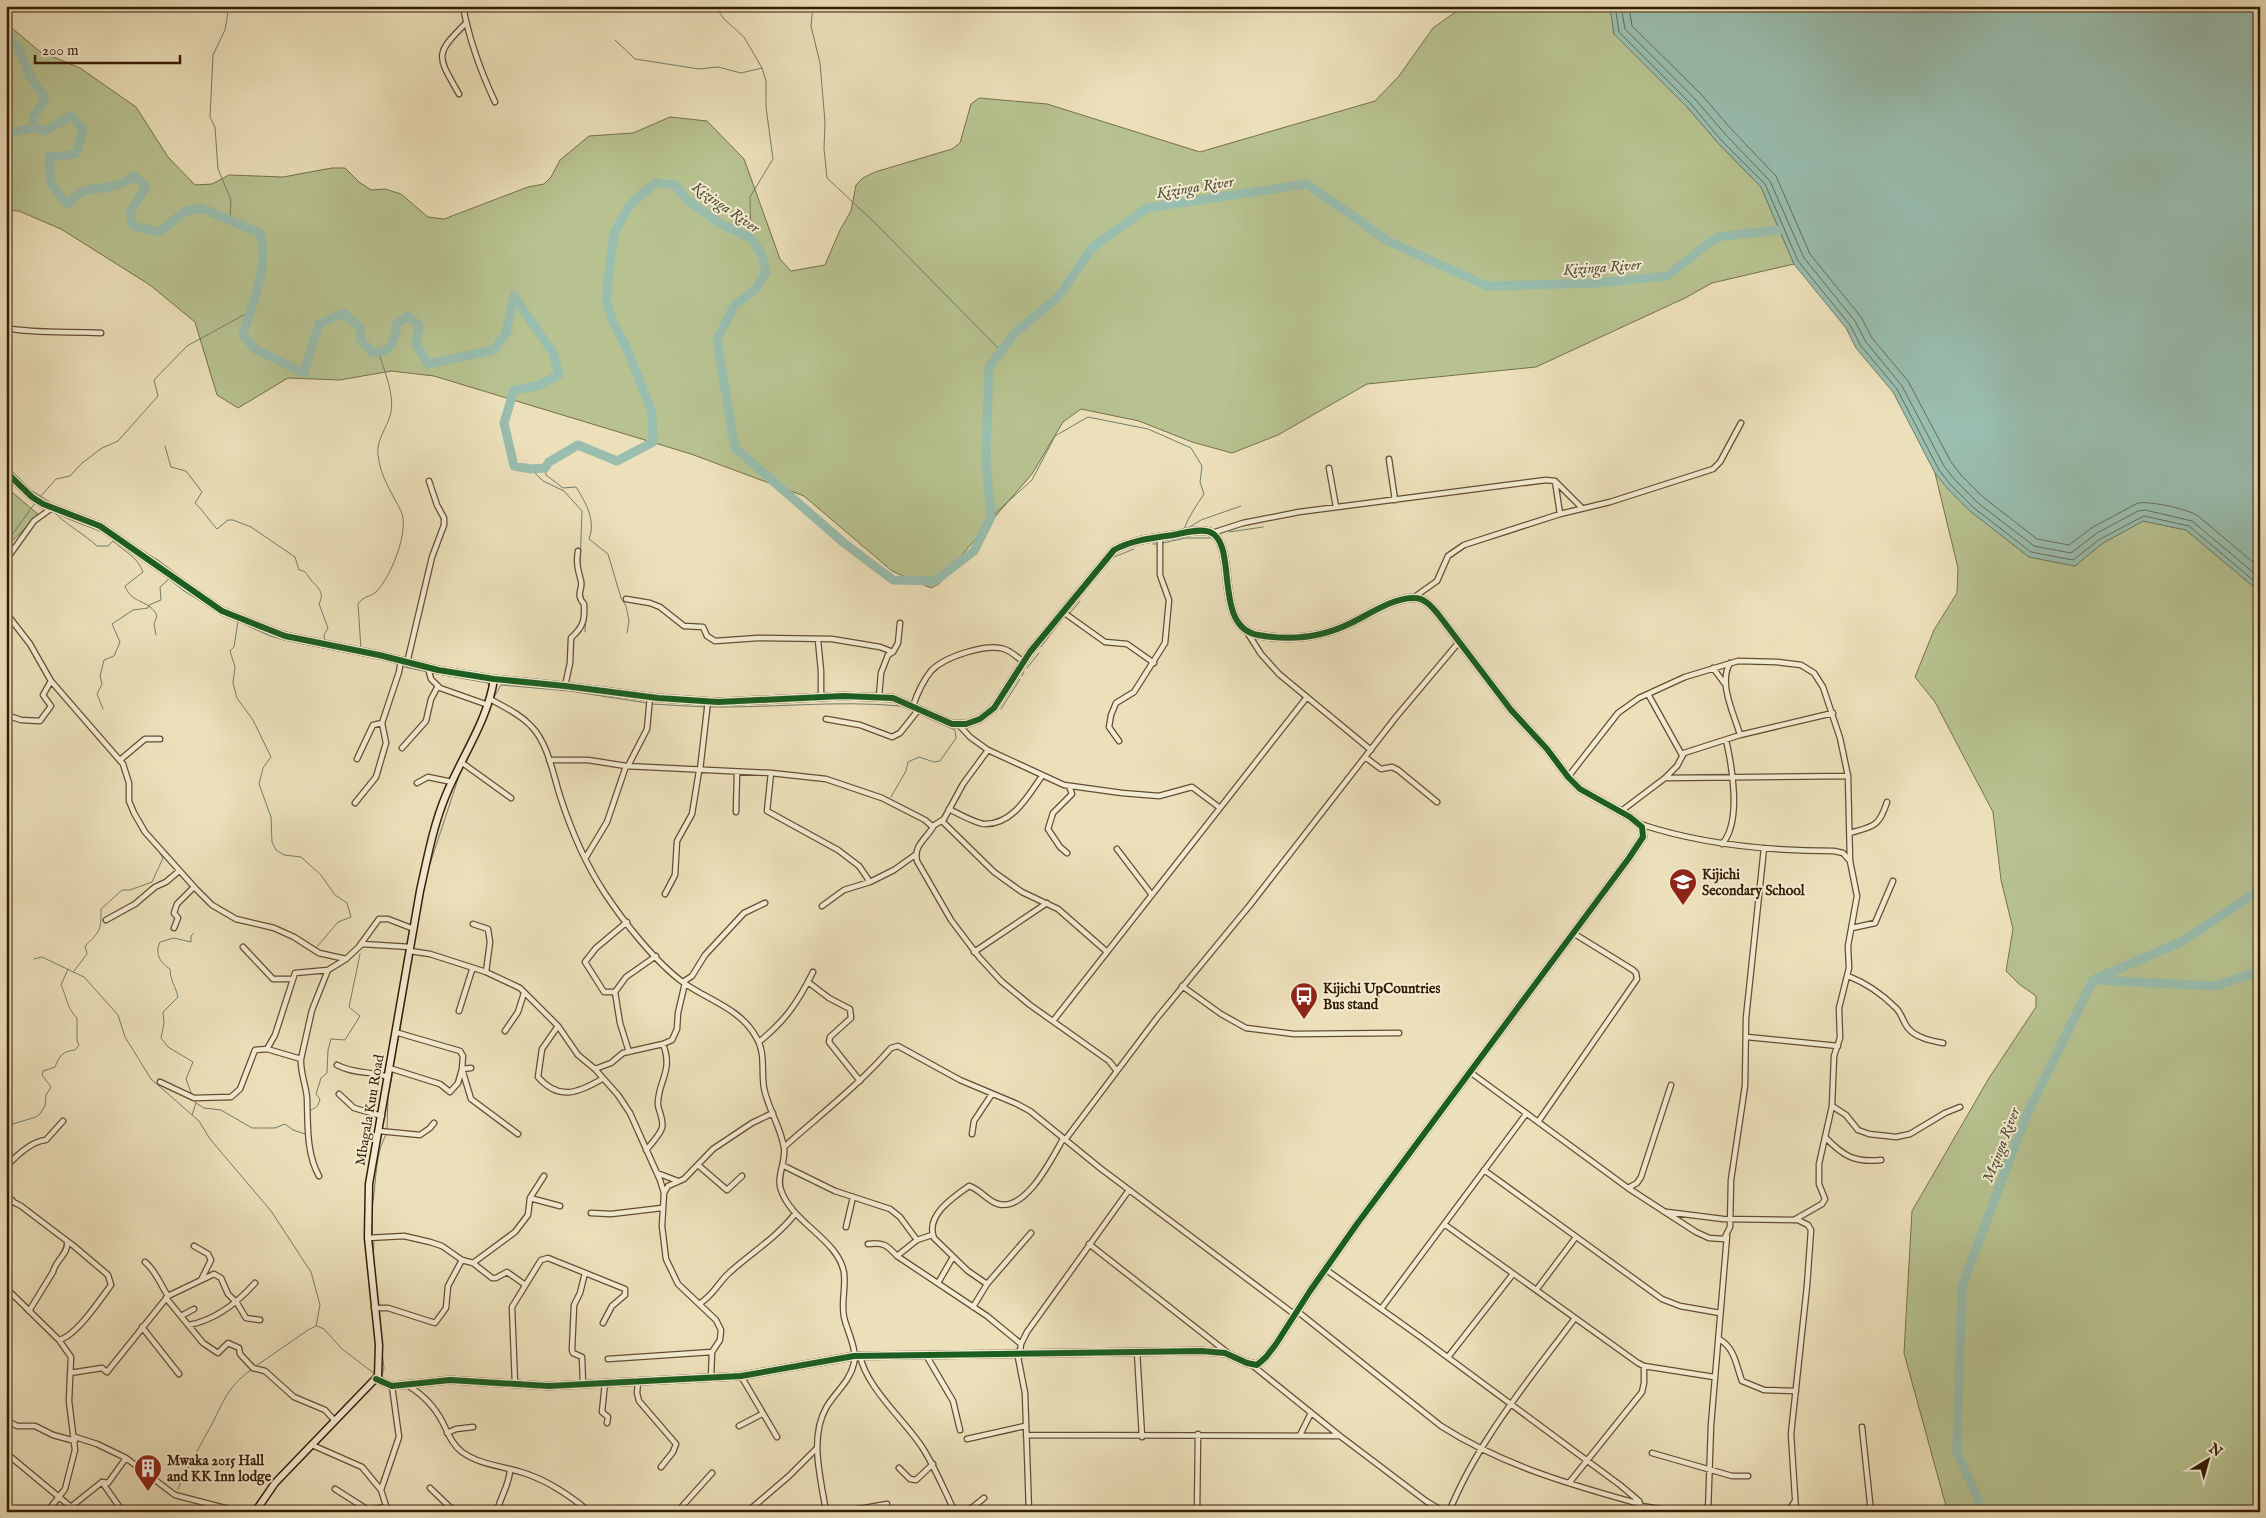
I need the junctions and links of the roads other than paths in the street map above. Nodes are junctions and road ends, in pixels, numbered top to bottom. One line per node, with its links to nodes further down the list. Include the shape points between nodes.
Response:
1 (464, 6): 4 (street)
2 (1181, 6): 3 (street, via 1186,9)
3 (1192, 6)
4 (466, 23): 5 (street, via 452,36 441,55 443,66); 6 (street)
5 (458, 94)
6 (495, 102)
7 (6, 328): 8 (street, via 38,333)
8 (101, 334)
9 (1742, 423): 18 (street, via 1713,469)
10 (1389, 459): 15 (street)
11 (1329, 468): 17 (street)
12 (6, 472): 16 (street, via 32,497)
13 (429, 481): 33 (street, via 444,525)
14 (1555, 481): 15 (street); 18 (street); 19 (street)
15 (1395, 500): 17 (street)
16 (52, 508): 23 (street, via 34,521); 33 (street, via 100,526 202,599 245,621 285,636)
17 (1336, 508): 20 (street, via 1243,523)
18 (1582, 508): 19 (street)
19 (1560, 514): 24 (street, via 1457,548 1444,562 1437,581)
20 (1212, 533): 21 (street); 29 (street, via 1222,549 1232,609)
21 (1160, 537): 26 (street, via 1114,550); 36 (street, via 1160,575 1169,605 1165,643)
22 (578, 551): 43 (street, via 581,583 578,591 584,604 583,620 581,629 571,638)
23 (6, 560)
24 (1413, 598): 29 (street, via 1394,602 1349,624 1310,637 1286,638); 31 (street, via 1432,607)
25 (626, 599): 30 (street, via 660,607 684,626 703,627 707,636 715,641 758,638)
26 (1063, 612): 34 (street); 36 (street, via 1105,642 1127,644)
27 (6, 613): 40 (street, via 30,644)
28 (900, 623): 32 (street, via 898,643)
29 (1247, 632): 47 (street, via 1274,670)
30 (818, 640): 32 (street, via 855,642); 48 (street)
31 (1459, 642): 63 (street); 76 (street)
32 (893, 652): 46 (street, via 888,655 881,673)
33 (404, 661): 37 (street); 55 (street)
34 (1024, 662): 51 (street, via 1006,649 989,648 947,660 927,676); 56 (street, via 990,712 972,722)
35 (1730, 662): 38 (street); 41 (street); 52 (street, via 1748,660 1806,667 1823,687)
36 (1154, 663): 60 (street, via 1134,692 1119,700 1112,709 1109,727)
37 (428, 668): 39 (street); 42 (street)
38 (1713, 668): 41 (street); 44 (street)
39 (494, 679): 43 (street); 50 (street, Mbagala Kuu Road)
40 (51, 681): 53 (street, via 43,694 51,706 40,721); 67 (street)
41 (1725, 685): 57 (street)
42 (438, 686): 50 (street); 61 (street, via 426,721)
43 (565, 686): 45 (street)
44 (1648, 694): 64 (street); 76 (street, via 1618,713)
45 (650, 697): 49 (street); 70 (street, via 647,729)
46 (879, 697): 48 (street); 51 (street, via 892,698)
47 (1307, 697): 63 (street); 86 (street)
48 (821, 698): 49 (street)
49 (708, 701): 71 (street)
50 (489, 702): 68 (street, via 530,725); 69 (street, Mbagala Kuu Road)
51 (916, 708): 54 (street, via 900,733 892,737); 56 (street, via 948,724)
52 (1833, 713): 57 (street); 75 (street)
53 (6, 715)
54 (826, 719)
55 (382, 723): 66 (street, via 372,725); 85 (street, via 386,743 376,777)
56 (958, 724): 62 (street)
57 (1740, 735): 59 (street)
58 (160, 740): 67 (street, via 145,739)
59 (1726, 740): 64 (street); 78 (street)
60 (1119, 741)
61 (402, 748)
62 (988, 750): 74 (street); 87 (street)
63 (1371, 750): 65 (street)
64 (1682, 755): 77 (street)
65 (1365, 757): 83 (street, via 1381,769 1398,770); 132 (street, via 1250,905)
66 (357, 759)
67 (120, 760): 101 (street, via 126,770 129,801 134,813 145,832)
68 (549, 760): 70 (street, via 588,760); 99 (street)
69 (461, 762): 79 (street, Mbagala Kuu Road); 82 (street)
70 (627, 766): 71 (street); 99 (street, via 607,822)
71 (700, 770): 72 (street); 105 (street, via 692,814 677,841 675,875)
72 (737, 772): 73 (street); 88 (street)
73 (771, 773): 92 (street, via 818,778 850,786 891,802); 103 (street, via 768,812 838,850 860,866)
74 (1042, 776): 81 (street); 87 (street, via 1012,814 1002,821 982,824)
75 (1848, 776): 78 (street); 93 (street)
76 (1568, 777): 89 (street, via 1580,789)
77 (1665, 778): 78 (street); 89 (street)
78 (1733, 779): 94 (street, via 1730,829)
79 (452, 782): 80 (street, via 428,777); 115 (street, Mbagala Kuu Road, via 432,842)
80 (417, 783)
81 (1069, 786): 86 (street, via 1159,796 1192,787); 97 (street, via 1072,794 1053,813 1048,829)
82 (511, 798)
83 (1437, 802)
84 (1886, 802): 93 (street, via 1881,819)
85 (355, 803)
86 (1220, 808): 106 (street)
87 (949, 809): 90 (street)
88 (736, 812)
89 (1620, 812): 91 (street)
90 (942, 821): 92 (street); 108 (street, via 994,872 1022,892)
91 (1640, 824): 94 (street, via 1680,837); 116 (street, via 1643,834 1638,844)
92 (933, 826): 98 (street)
93 (1850, 833): 100 (street)
94 (1722, 844): 95 (street)
95 (1764, 848): 100 (street, via 1834,851 1843,853); 141 (street, via 1748,995)
96 (1117, 849): 106 (street)
97 (1067, 853)
98 (915, 855): 103 (street); 121 (street, via 923,875)
99 (586, 857): 111 (street, via 604,892)
100 (1850, 861): 114 (street, via 1857,896)
101 (179, 871): 104 (street); 110 (street, via 135,904)
102 (1893, 881): 114 (street, via 1875,924)
103 (870, 882): 109 (street, via 844,890)
104 (194, 887): 113 (street, via 175,907 174,913 178,918); 123 (street, via 212,904 236,919 274,928 319,952)
105 (665, 894)
106 (1152, 895): 120 (street)
107 (765, 903): 131 (street, via 744,913)
108 (1047, 903): 120 (street, via 1068,916); 121 (street)
109 (822, 906)
110 (106, 920)
111 (627, 922): 122 (street); 133 (street, via 596,948 585,962 604,992)
112 (473, 924): 126 (street, via 488,929 490,942)
113 (174, 928)
114 (1852, 928): 128 (street)
115 (414, 929): 117 (street, via 388,919 378,919); 119 (street, Mbagala Kuu Road)
116 (1573, 933): 159 (street); 173 (street, via 1633,970 1637,979)
117 (360, 945): 119 (street); 123 (street)
118 (243, 946): 129 (street, via 273,979)
119 (410, 949): 125 (street); 139 (street, Mbagala Kuu Road)
120 (1106, 951): 136 (street)
121 (974, 952): 136 (street, via 1001,980)
122 (656, 956): 131 (street); 133 (street, via 626,977)
123 (346, 959): 124 (street)
124 (328, 970): 129 (street, via 298,972); 150 (street, via 312,1010)
125 (472, 970): 126 (street); 135 (street)
126 (486, 972): 134 (street, via 512,983)
127 (813, 972): 130 (street)
128 (1848, 976): 143 (street, via 1867,984 1891,1004 1916,1035); 146 (street, via 1839,1008)
129 (293, 979): 147 (street)
130 (808, 982): 142 (street, via 784,1020); 162 (street, via 850,1009 851,1018 829,1042)
131 (684, 983): 142 (street, via 750,1022); 144 (street, via 676,1033 672,1040)
132 (1182, 986): 140 (street, via 1246,1028 1294,1034); 153 (street)
133 (615, 992): 148 (street, via 620,1023)
134 (524, 993): 137 (street); 138 (street, via 518,1012)
135 (459, 1011)
136 (1053, 1021): 151 (street)
137 (558, 1026): 157 (street, via 585,1062); 161 (street, via 542,1049 538,1077 563,1092 580,1091)
138 (505, 1031)
139 (396, 1032): 154 (street, Mbagala Kuu Road); 156 (street, via 460,1051)
140 (1399, 1033)
141 (1747, 1036): 145 (street); 204 (street, via 1744,1092 1731,1180)
142 (759, 1042): 169 (street, via 765,1092)
143 (1944, 1043)
144 (663, 1044): 148 (street); 181 (street, via 667,1054 666,1070 658,1102 663,1124)
145 (1827, 1045): 146 (street); 149 (street)
146 (1838, 1046): 149 (street)
147 (267, 1050): 150 (street); 163 (street, via 254,1051 240,1089 230,1097 194,1098)
148 (630, 1052): 157 (street)
149 (1834, 1056): 167 (street)
150 (301, 1059): 188 (street, via 307,1098 307,1134 314,1168)
151 (1109, 1061): 153 (street); 158 (street)
152 (337, 1065): 160 (street)
153 (1121, 1065): 158 (street)
154 (389, 1068): 156 (street, via 440,1084 450,1092 458,1083); 160 (street, Mbagala Kuu Road)
155 (471, 1068): 156 (street)
156 (462, 1069): 176 (street, via 471,1099)
157 (595, 1069): 161 (street)
158 (1117, 1071): 179 (street)
159 (1470, 1072): 170 (street); 223 (street)
160 (389, 1077): 171 (street, Mbagala Kuu Road)
161 (602, 1079): 181 (street, via 630,1113)
162 (860, 1081): 166 (street, via 896,1046); 180 (street)
163 (160, 1082)
164 (1671, 1085): 192 (street, via 1641,1177 1638,1183)
165 (339, 1094): 171 (street, via 354,1108)
166 (992, 1094): 177 (street, via 974,1120); 179 (street, via 1023,1106)
167 (1832, 1106): 168 (street, via 1846,1115 1858,1130 1896,1137 1910,1134); 178 (street)
168 (1960, 1107)
169 (773, 1113): 180 (street); 183 (street, via 713,1149)
170 (1526, 1114): 173 (street); 186 (street)
171 (382, 1116): 175 (street, Mbagala Kuu Road)
172 (63, 1121): 184 (street, via 46,1140 38,1141)
173 (1538, 1122): 192 (street)
174 (434, 1123): 175 (street, via 420,1135)
175 (379, 1131): 212 (street, Mbagala Kuu Road, via 369,1184)
176 (518, 1134)
177 (972, 1134)
178 (1825, 1137): 182 (street, via 1849,1157 1863,1161); 205 (street, via 1819,1164 1825,1199)
179 (1064, 1140): 193 (street); 209 (street, via 1029,1193 1003,1205 988,1200 969,1186 940,1210)
180 (784, 1147): 185 (street)
181 (646, 1150): 187 (street)
182 (1881, 1160)
183 (698, 1164): 190 (street, via 728,1190); 191 (street)
184 (6, 1166)
185 (784, 1166): 195 (street, via 828,1188); 203 (street, via 780,1187)
186 (1484, 1170): 206 (street); 211 (street)
187 (656, 1172): 191 (street); 194 (street)
188 (319, 1176)
189 (544, 1176): 196 (street)
190 (742, 1176)
191 (679, 1181): 194 (street, via 668,1186)
192 (1628, 1188): 201 (street)
193 (1129, 1190): 216 (street); 241 (street)
194 (664, 1193): 199 (street)
195 (853, 1196): 207 (street); 213 (street, via 896,1212)
196 (530, 1198): 198 (street); 222 (street, via 528,1215 515,1232)
197 (9, 1199): 200 (street); 214 (street)
198 (560, 1206)
199 (662, 1208): 202 (street, via 627,1213); 235 (street, via 666,1259 678,1284)
200 (6, 1209)
201 (1666, 1212): 204 (street); 210 (street, via 1709,1238 1722,1240)
202 (591, 1213)
203 (795, 1214): 235 (street, via 776,1236 728,1273 714,1293); 255 (street, via 831,1248 842,1268 844,1316)
204 (1731, 1219): 205 (street); 210 (street)
205 (1794, 1220): 274 (street, via 1804,1222 1811,1230)
206 (1444, 1224): 225 (street); 239 (street)
207 (846, 1227)
208 (1031, 1233): 230 (street)
209 (932, 1235): 213 (street); 219 (street)
210 (1727, 1236): 242 (street)
211 (1576, 1237): 232 (street); 242 (street, via 1662,1300)
212 (368, 1238): 220 (street, via 404,1236 430,1242); 237 (street, Mbagala Kuu Road)
213 (917, 1240): 218 (street)
214 (66, 1241): 240 (street, via 67,1247); 250 (street, via 104,1272 112,1284 74,1330)
215 (868, 1244): 218 (street, via 883,1242)
216 (1089, 1244): 251 (street); 257 (street)
217 (194, 1246): 226 (street, via 208,1254 211,1260)
218 (897, 1256): 228 (street)
219 (953, 1257): 228 (street); 230 (street)
220 (462, 1260): 222 (street); 237 (street, via 448,1286 446,1308 435,1323 388,1308)
221 (145, 1262): 233 (street, via 157,1275)
222 (473, 1263): 229 (street, via 492,1278 507,1272)
223 (1325, 1269): 239 (street); 241 (street)
224 (585, 1273): 229 (street, via 545,1258 536,1265); 246 (street, via 625,1289); 272 (street, via 574,1305 572,1350 573,1354 582,1357)
225 (1513, 1274): 232 (street); 258 (street)
226 (201, 1280): 233 (street); 234 (street, via 218,1275)
227 (255, 1283): 234 (street)
228 (938, 1283): 236 (street)
229 (524, 1284): 271 (street, via 512,1307)
230 (987, 1284): 236 (street)
231 (6, 1288): 240 (street)
232 (1536, 1289): 244 (street)
233 (167, 1297): 243 (street); 248 (street)
234 (235, 1301): 245 (street, via 246,1318); 247 (street, via 216,1314)
235 (699, 1304): 253 (street, via 716,1320 721,1330 720,1340)
236 (973, 1307): 251 (street)
237 (374, 1308): 267 (street, Mbagala Kuu Road, via 380,1352)
238 (194, 1309): 243 (street)
239 (1381, 1309): 258 (street)
240 (29, 1312): 250 (street)
241 (1296, 1312): 260 (street, via 1266,1357 1259,1364); 297 (street, via 1441,1426)
242 (1720, 1313): 249 (street)
243 (181, 1316): 247 (street)
244 (1575, 1318): 261 (street); 275 (street)
245 (260, 1320)
246 (603, 1323)
247 (188, 1325): 279 (street, via 203,1343 217,1352 221,1352 228,1343 235,1345 253,1368 264,1371 294,1396 321,1407)
248 (142, 1327): 262 (street, via 106,1372 102,1368); 263 (street)
249 (1719, 1338): 265 (street); 274 (street, via 1731,1348 1742,1381 1764,1390)
250 (59, 1340): 262 (street, via 71,1357)
251 (1021, 1344): 254 (street)
252 (1137, 1351): 254 (street); 257 (street, via 1200,1351); 292 (street)
253 (712, 1352): 259 (street); 266 (street)
254 (1018, 1352): 256 (street); 282 (street, via 1025,1393)
255 (857, 1355): 256 (street); 264 (street); 296 (street, via 847,1382 830,1401 821,1420); 302 (street, via 881,1396)
256 (926, 1355): 285 (street, via 953,1401)
257 (1231, 1356): 260 (street)
258 (1448, 1357): 275 (street)
259 (608, 1359)
260 (1252, 1365): 276 (street)
261 (1644, 1366): 265 (street); 301 (street, via 1642,1392)
262 (70, 1373): 293 (street, via 69,1401)
263 (179, 1374)
264 (741, 1376): 266 (street); 277 (street)
265 (1714, 1377): 306 (street)
266 (711, 1378): 268 (street)
267 (376, 1379): 273 (street); 279 (street)
268 (638, 1382): 269 (street); 303 (street, via 639,1401 676,1444)
269 (605, 1383): 272 (street); 280 (street, via 602,1412 608,1417)
270 (405, 1384): 271 (street, via 450,1380); 273 (street); 286 (street, via 432,1405)
271 (515, 1384): 272 (street)
272 (584, 1384)
273 (392, 1386): 313 (street, via 399,1437)
274 (1796, 1391): 316 (street, via 1792,1434)
275 (1511, 1404): 297 (street); 301 (street)
276 (1310, 1413): 289 (street); 290 (street)
277 (762, 1414): 281 (street); 291 (street)
278 (6, 1420): 293 (street, via 17,1426 34,1426 53,1435)
279 (335, 1421): 295 (street)
280 (607, 1423)
281 (738, 1426)
282 (1025, 1426): 288 (street); 294 (street)
283 (473, 1427): 286 (street)
284 (1862, 1427): 351 (street)
285 (960, 1430)
286 (447, 1433): 305 (street, via 453,1444 472,1458)
287 (1198, 1434): 289 (street); 292 (street); 341 (street)
288 (1026, 1435): 292 (street); 340 (street)
289 (1300, 1435): 290 (street)
290 (1340, 1436): 343 (street)
291 (777, 1437)
292 (1142, 1437)
293 (75, 1439): 300 (street, via 97,1444); 314 (street, via 70,1472 65,1488)
294 (968, 1439)
295 (312, 1445): 313 (street, via 362,1467); 327 (street, via 275,1483)
296 (817, 1448): 335 (street); 336 (street)
297 (1481, 1450): 310 (street); 344 (street)
298 (6, 1452): 314 (street)
299 (1652, 1453): 306 (street)
300 (126, 1458): 309 (street, via 108,1483); 326 (street, via 175,1495)
301 (1587, 1461): 310 (street); 318 (street, via 1631,1493)
302 (933, 1464): 304 (street, via 916,1480 910,1479); 338 (street)
303 (661, 1466)
304 (899, 1468)
305 (510, 1469): 320 (street, via 543,1480); 329 (street)
306 (1710, 1470): 308 (street); 348 (street)
307 (712, 1473): 334 (street)
308 (1748, 1476)
309 (102, 1482): 319 (street); 325 (street)
310 (1569, 1483): 318 (street)
311 (430, 1488): 328 (street)
312 (334, 1489): 322 (street, via 368,1510)
313 (381, 1490): 322 (street)
314 (58, 1496): 319 (street); 323 (street)
315 (984, 1498): 339 (street)
316 (1796, 1500): 349 (street); 350 (street)
317 (887, 1504): 337 (street)
318 (1641, 1505): 321 (street); 345 (street)
319 (72, 1506): 324 (street)
320 (584, 1506): 330 (street); 331 (street)
321 (1652, 1508): 346 (street); 347 (street)
322 (387, 1510)
323 (47, 1512)
324 (77, 1512)
325 (123, 1512)
326 (240, 1512)
327 (255, 1512)
328 (455, 1512)
329 (497, 1512)
330 (580, 1512)
331 (590, 1512)
332 (614, 1512): 333 (street, via 617,1509)
333 (625, 1512)
334 (677, 1512)
335 (747, 1512)
336 (826, 1512)
337 (842, 1512)
338 (956, 1512)
339 (961, 1512)
340 (1029, 1512)
341 (1197, 1512)
342 (1416, 1512): 343 (street)
343 (1443, 1512)
344 (1449, 1512)
345 (1643, 1512)
346 (1657, 1512)
347 (1677, 1512)
348 (1708, 1512)
349 (1788, 1512)
350 (1796, 1512)
351 (1871, 1512)

